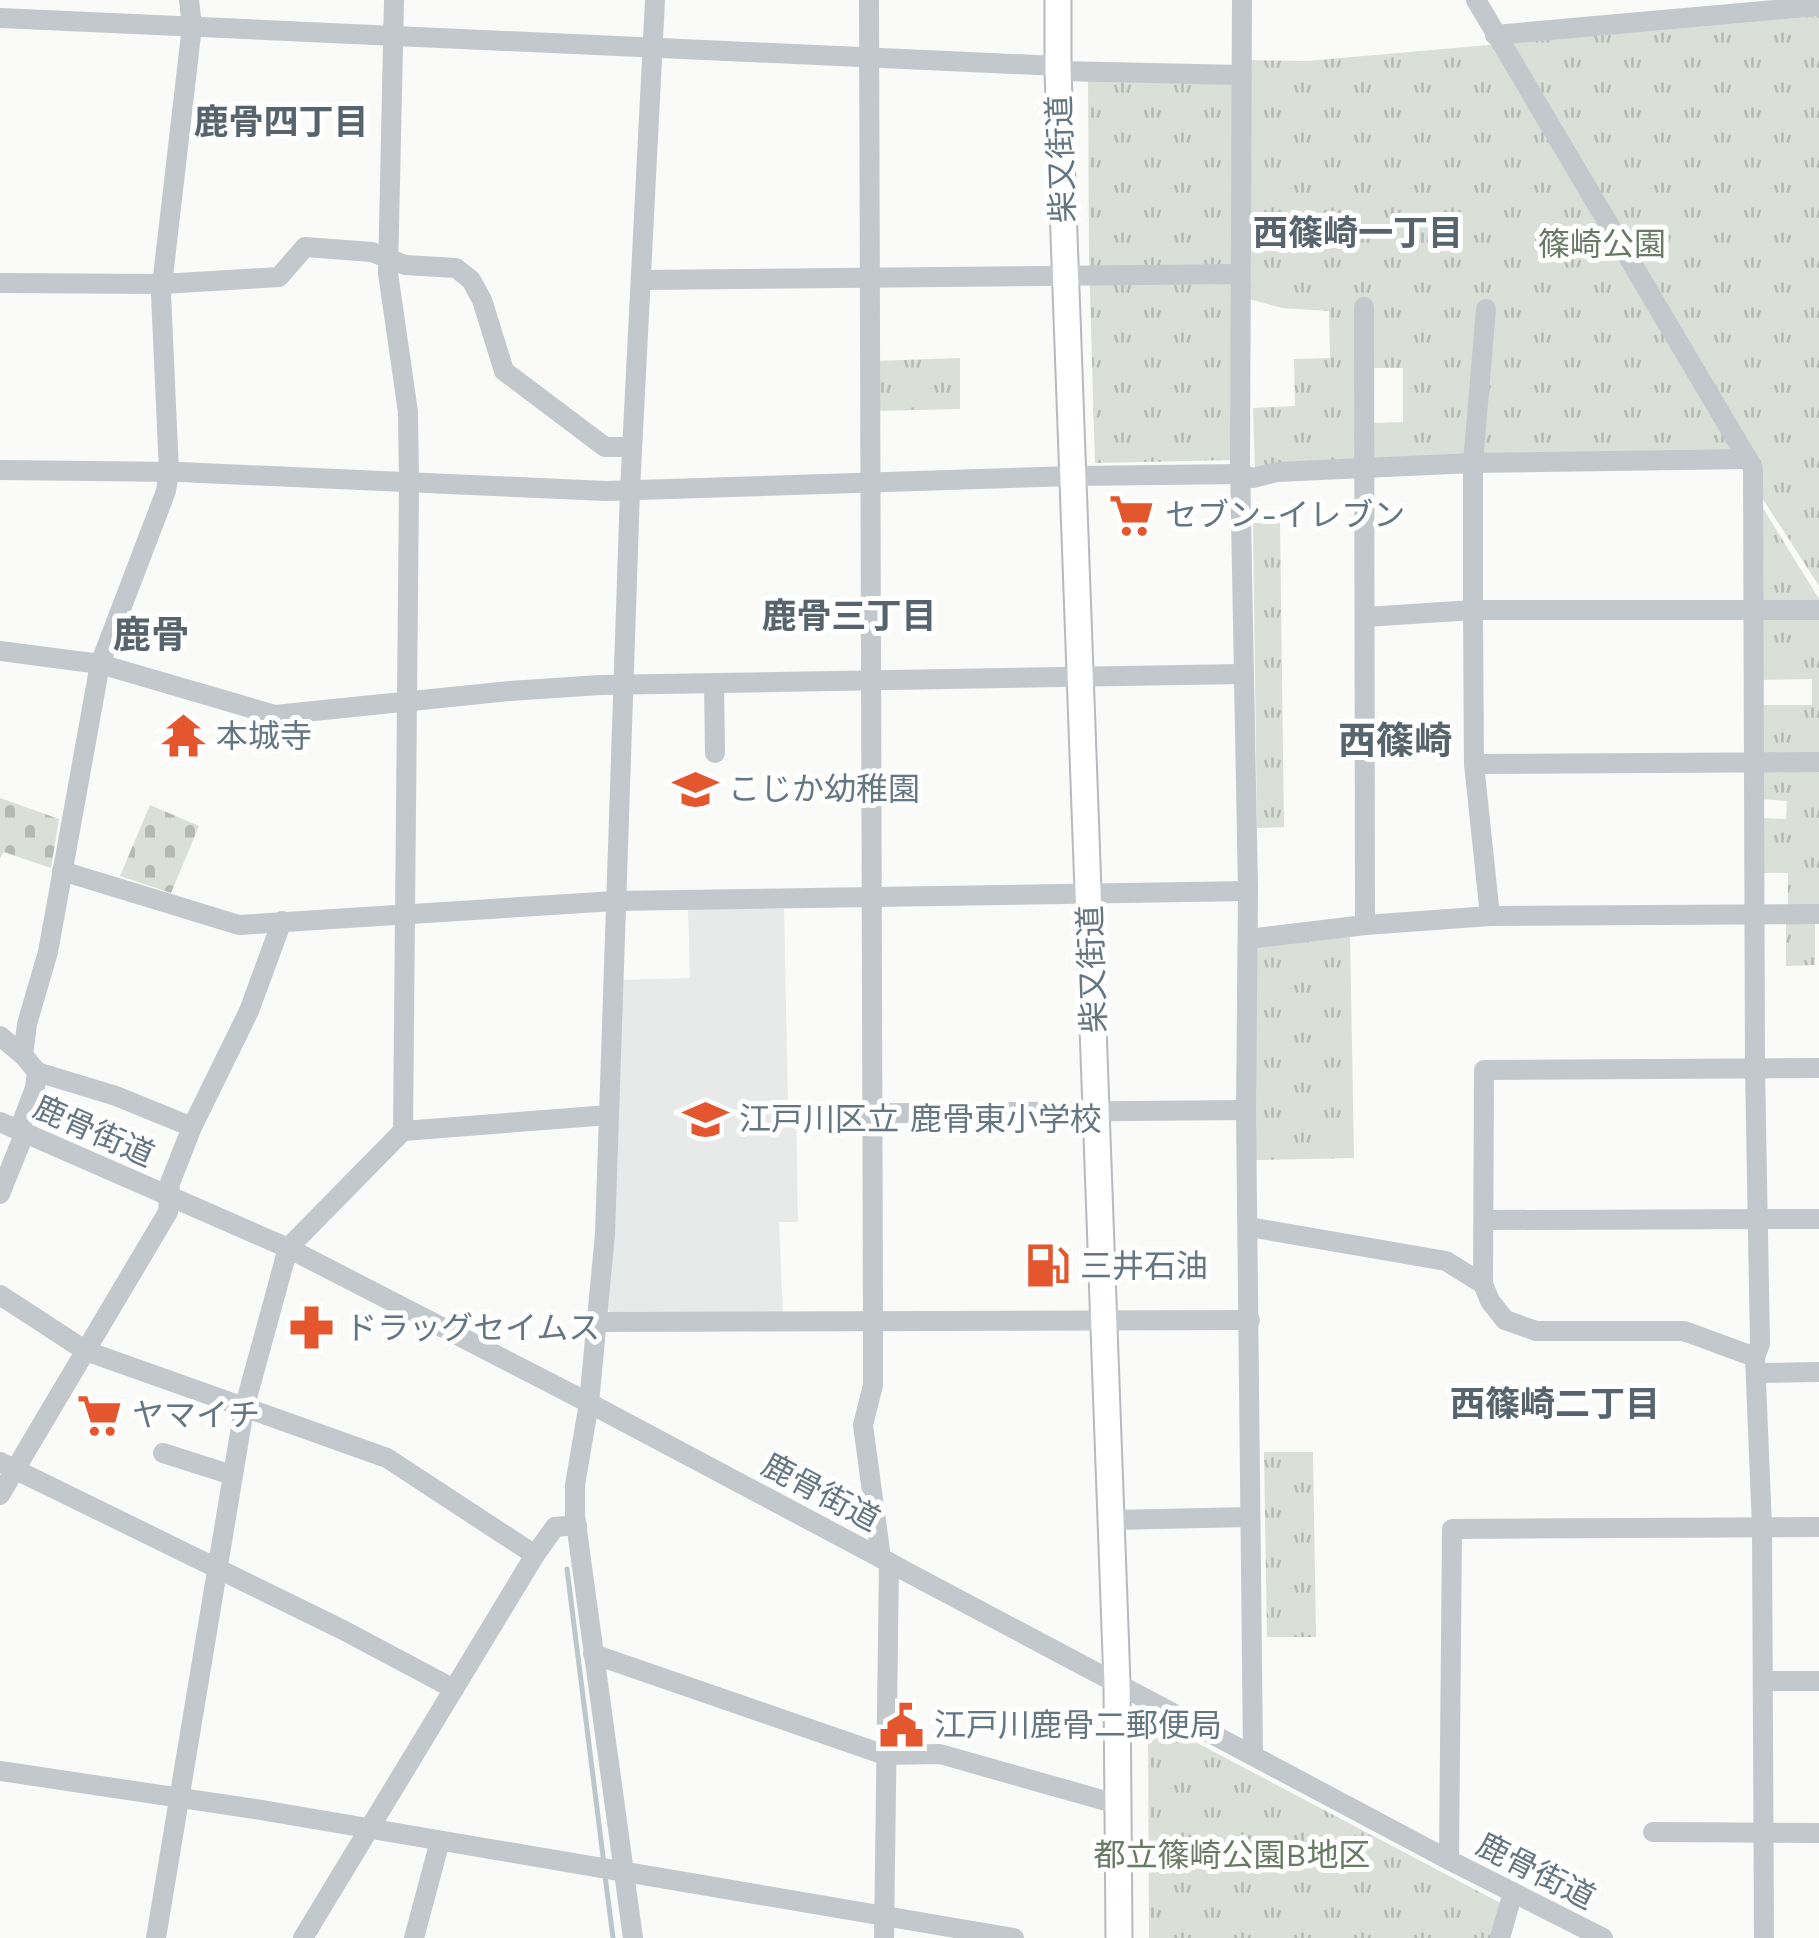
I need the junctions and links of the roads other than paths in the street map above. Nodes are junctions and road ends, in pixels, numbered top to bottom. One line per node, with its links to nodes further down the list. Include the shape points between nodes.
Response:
1 (189, 0): 11 (street)
2 (394, 0): 13 (street)
3 (655, 0): 14 (street)
4 (869, 0): 15 (street)
5 (1058, 0): 16 (main road, 柴又街道)
6 (1242, 0): 17 (street)
7 (1476, 0): 12 (street)
8 (1819, 6): 9 (street)
9 (1692, 9): 12 (street)
10 (0, 18): 11 (street)
11 (192, 26): 13 (street); 24 (street)
12 (1495, 35): 28 (street)
13 (394, 36): 14 (street); 18 (street)
14 (655, 48): 15 (street); 22 (street)
15 (870, 59): 16 (street); 21 (street)
16 (1058, 68): 17 (street); 20 (main road, 柴又街道)
17 (1242, 75): 19 (street)
18 (388, 258): 24 (street, via 305,248 280,277); 27 (street, via 456,268 482,300 504,372 606,447); 36 (street, via 408,412)
19 (1240, 274): 20 (street); 33 (street)
20 (1066, 275): 21 (street); 34 (main road, 柴又街道)
21 (869, 276): 22 (street); 35 (street)
22 (641, 280): 27 (street)
23 (0, 283): 24 (street)
24 (162, 284): 32 (street)
25 (1364, 307): 30 (street)
26 (1486, 309): 29 (street)
27 (632, 447): 37 (street)
28 (1748, 459): 29 (street); 38 (street)
29 (1473, 462): 30 (street); 39 (street)
30 (1364, 466): 33 (street); 41 (street)
31 (0, 470): 32 (street)
32 (169, 472): 36 (street); 43 (street)
33 (1241, 474): 34 (street); 44 (street)
34 (1074, 476): 35 (street); 45 (main road, 柴又街道)
35 (871, 483): 37 (street); 46 (street)
36 (409, 485): 37 (street); 49 (street)
37 (630, 490): 48 (street)
38 (1753, 609): 39 (street); 40 (street); 51 (street)
39 (1473, 610): 41 (street); 53 (street)
40 (1819, 610)
41 (1366, 617): 64 (street)
42 (0, 651): 43 (street)
43 (100, 664): 49 (street, via 275,715); 54 (street)
44 (1242, 674): 45 (street); 55 (street)
45 (1082, 676): 46 (street); 56 (main road, 柴又街道)
46 (872, 682): 47 (street); 57 (street)
47 (714, 684): 48 (street); 50 (street)
48 (624, 685): 49 (street); 58 (street)
49 (406, 702): 59 (street)
50 (716, 753)
51 (1752, 762): 52 (street); 53 (street); 61 (street)
52 (1819, 762)
53 (1474, 764): 62 (street)
54 (62, 872): 63 (street, via 239,925); 67 (street, via 27,1024)
55 (1248, 891): 56 (street); 65 (street)
56 (1090, 893): 57 (street); 71 (main road, 柴又街道)
57 (873, 895): 58 (street); 74 (street)
58 (615, 901): 59 (street); 73 (street)
59 (405, 912): 63 (street); 77 (street)
60 (1819, 914): 61 (street)
61 (1754, 915): 62 (street); 68 (street)
62 (1490, 916): 64 (street)
63 (282, 921): 75 (street, via 249,1012)
64 (1365, 925): 65 (street)
65 (1248, 939): 70 (street)
66 (0, 1036): 67 (street)
67 (30, 1064): 75 (street); 76 (street, via 35,1088)
68 (1755, 1068): 69 (street); 81 (street); 82 (street, via 1484,1070)
69 (1819, 1068)
70 (1246, 1110): 71 (street); 83 (street)
71 (1097, 1111): 74 (street); 87 (main road, 柴又街道)
72 (800, 1114): 74 (street)
73 (609, 1116): 77 (street); 89 (street)
74 (874, 1116): 90 (street)
75 (192, 1126): 79 (street)
76 (15, 1128): 78 (street); 79 (street, 鹿骨街道)
77 (403, 1131): 84 (street)
78 (0, 1194)
79 (171, 1198): 84 (street, 鹿骨街道); 91 (street)
80 (1819, 1218): 81 (street)
81 (1758, 1219): 82 (street); 92 (street)
82 (1484, 1220): 85 (street)
83 (1249, 1227): 85 (street, via 1446,1261); 88 (street)
84 (288, 1248): 94 (street, 鹿骨街道); 95 (street)
85 (1483, 1284): 92 (street, via 1505,1320 1536,1331 1684,1331)
86 (0, 1294): 91 (street)
87 (1104, 1320): 88 (street); 90 (street); 101 (main road, 柴又街道)
88 (1250, 1320): 100 (street)
89 (598, 1322): 90 (street); 94 (street)
90 (873, 1322): 106 (street, via 873,1386 864,1425)
91 (86, 1351): 95 (street); 97 (street)
92 (1756, 1365): 93 (street); 104 (street)
93 (1819, 1372)
94 (589, 1403): 102 (street, via 575,1486); 106 (street, 鹿骨街道)
95 (244, 1408): 98 (street); 105 (street, via 387,1458)
96 (163, 1453): 98 (street)
97 (8, 1464): 99 (street); 107 (street)
98 (232, 1475): 107 (street)
99 (0, 1495)
100 (1250, 1518): 101 (street); 113 (street)
101 (1111, 1520): 111 (main road, 柴又街道)
102 (576, 1525): 105 (street, via 555,1527); 108 (street)
103 (1819, 1526): 104 (street)
104 (1762, 1527): 109 (street); 123 (street, via 1452,1529)
105 (535, 1554): 112 (street)
106 (885, 1560): 111 (street, 鹿骨街道); 114 (street)
107 (217, 1568): 112 (street); 116 (street)
108 (594, 1654): 114 (street); 124 (street)
109 (1764, 1681): 110 (street); 120 (street)
110 (1819, 1681)
111 (1117, 1683): 113 (street, 鹿骨街道); 117 (main road, 柴又街道)
112 (454, 1689): 118 (street)
113 (1253, 1754): 123 (street, 鹿骨街道)
114 (884, 1755): 117 (street, via 940,1754); 126 (street)
115 (0, 1771): 116 (street)
116 (179, 1796): 118 (street); 127 (street)
117 (1120, 1805): 133 (main road, 柴又街道)
118 (372, 1828): 122 (street); 128 (street)
119 (1653, 1832): 120 (street)
120 (1764, 1833): 121 (street); 136 (street)
121 (1819, 1833)
122 (440, 1841): 124 (street); 129 (street)
123 (1449, 1860): 125 (street, 鹿骨街道)
124 (625, 1872): 126 (street); 130 (street)
125 (1513, 1892): 134 (street); 135 (street, 鹿骨街道)
126 (884, 1916): 131 (street); 132 (street)
127 (156, 1938)
128 (302, 1938)
129 (414, 1938)
130 (633, 1938)
131 (884, 1938)
132 (1014, 1938)
133 (1120, 1938)
134 (1500, 1938)
135 (1602, 1938)
136 (1764, 1938)

